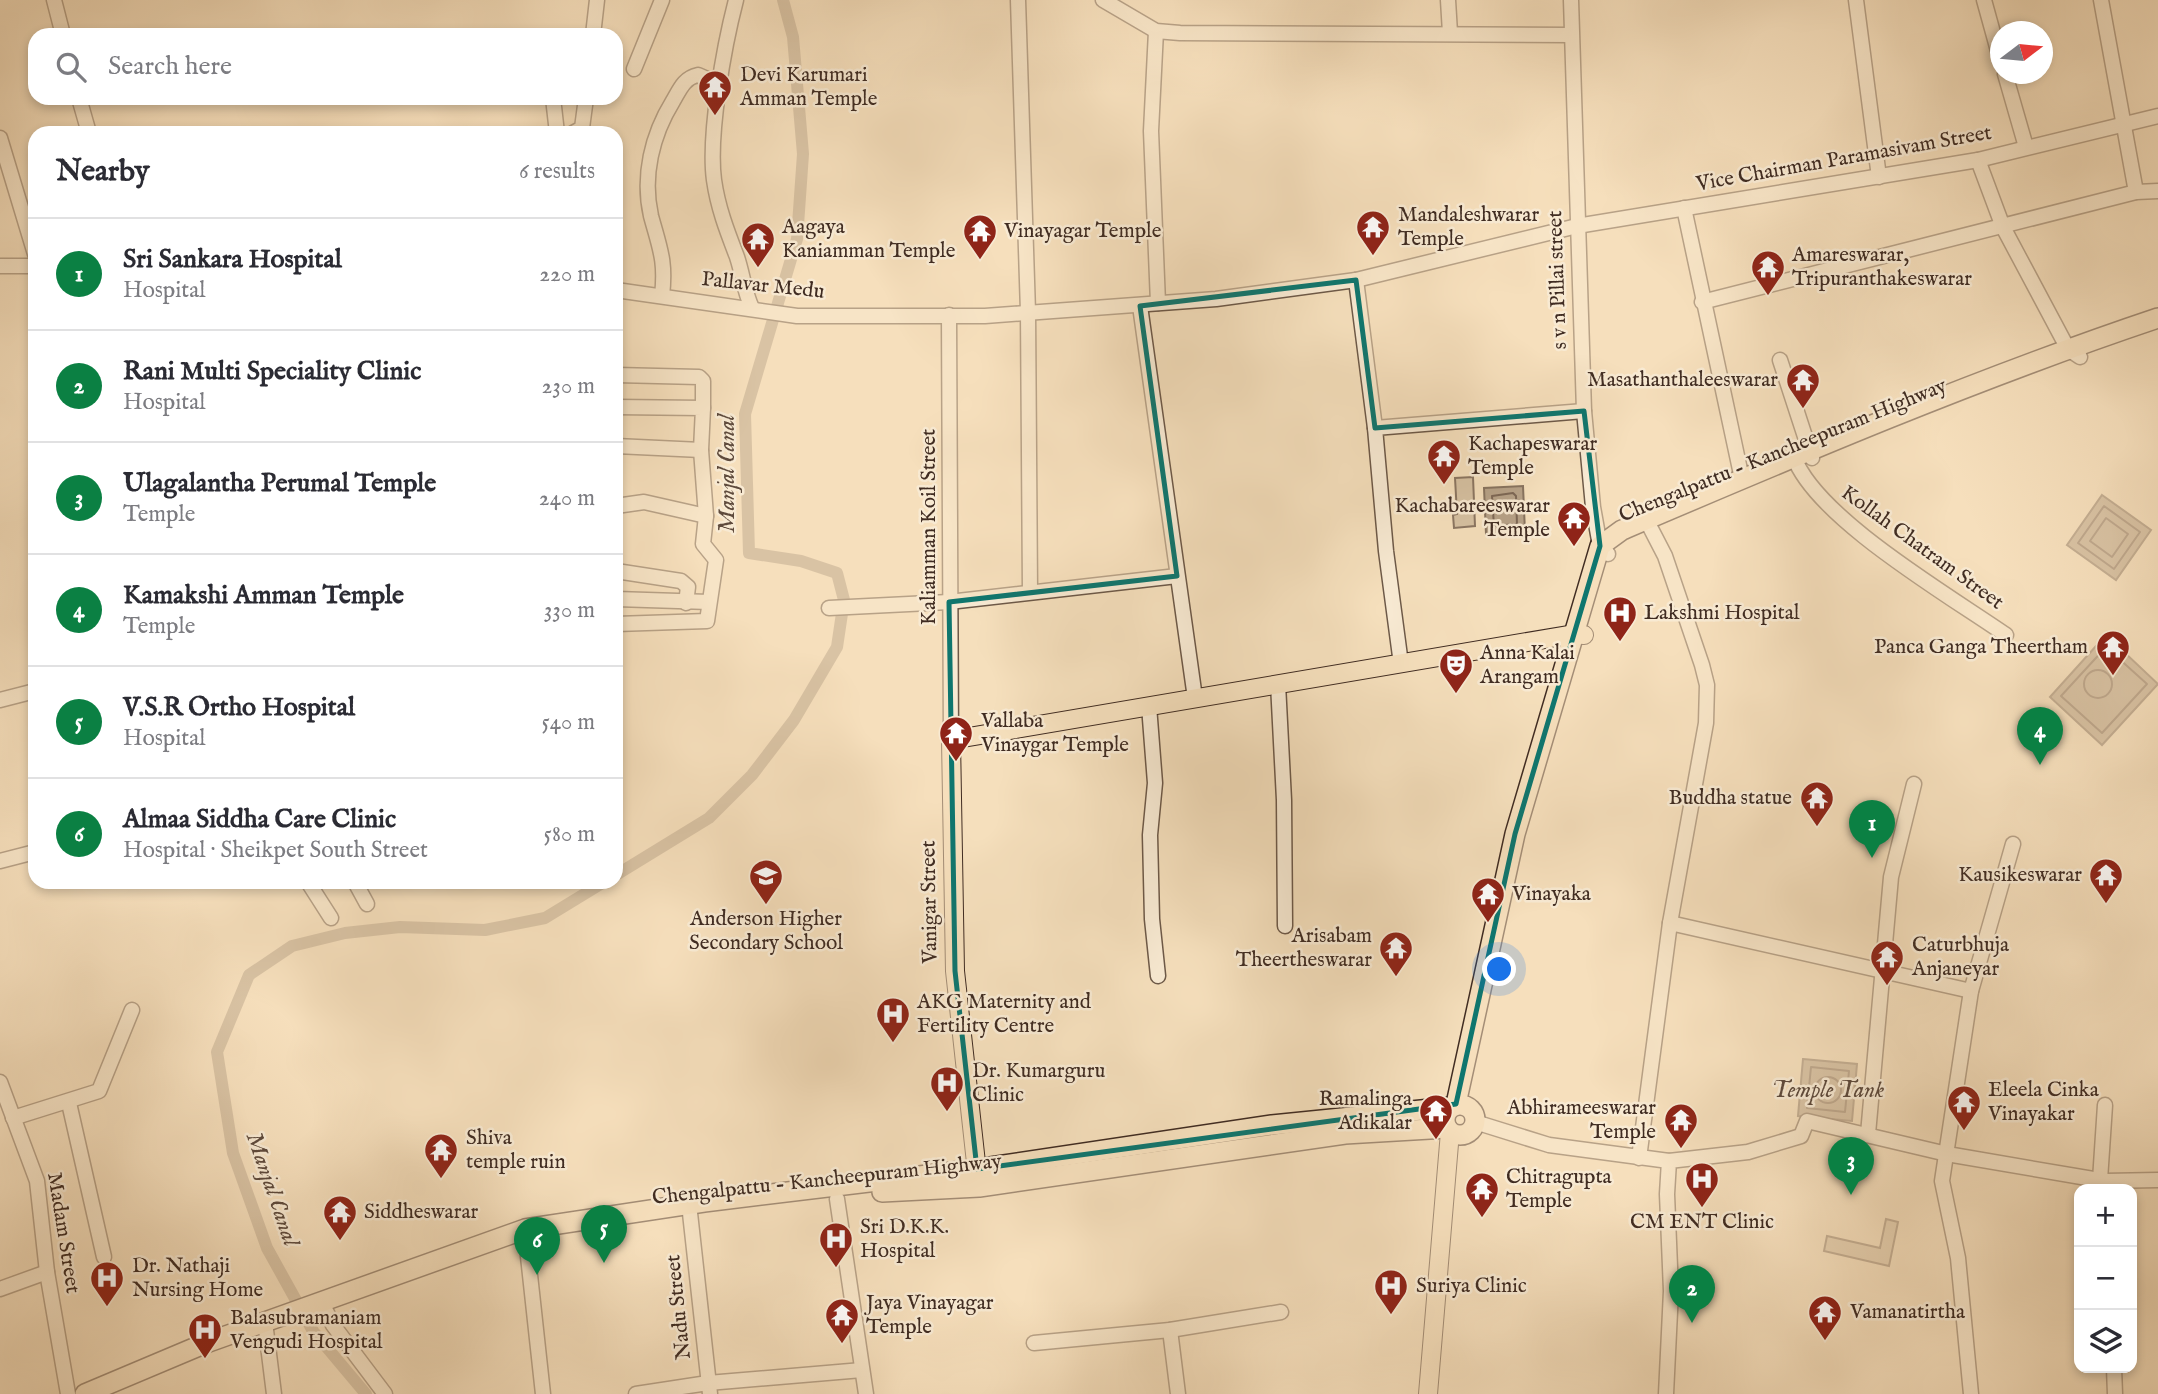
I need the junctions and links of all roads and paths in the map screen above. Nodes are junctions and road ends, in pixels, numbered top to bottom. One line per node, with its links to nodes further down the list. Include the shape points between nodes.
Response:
1 (54, 0): 13 (street)
2 (597, 0): 14 (street)
3 (662, 0): 18 (street)
4 (736, 0): 20 (street)
5 (1018, 0): 48 (street)
6 (1103, 0): 15 (street)
7 (1448, 0): 16 (street)
8 (1571, 0): 17 (street, s v n Pillai street)
9 (1856, 0): 32 (street)
10 (1984, 0): 12 (street)
11 (2101, 0): 25 (street)
12 (1990, 22)
13 (60, 28)
14 (594, 28)
15 (1156, 31): 16 (street); 45 (street, via 1151,131)
16 (1450, 33): 17 (street)
17 (1571, 35): 36 (street, s v n Pillai street)
18 (634, 69)
19 (2008, 84): 30 (street)
20 (721, 85): 43 (street, via 698,75 685,80 660,121 650,154 651,213 665,265); 47 (street, via 712,147 714,179 722,219)
21 (81, 105): 26 (street)
22 (553, 105): 27 (street)
23 (585, 105): 28 (street)
24 (2158, 116): 25 (street, Vice Chairman Paramasivam Street)
25 (2123, 123): 30 (street, Vice Chairman Paramasivam Street); 34 (street)
26 (87, 126)
27 (556, 126)
28 (582, 126)
29 (0, 138): 38 (street)
30 (2026, 147): 31 (street, Vice Chairman Paramasivam Street)
31 (1978, 160): 32 (street, Vice Chairman Paramasivam Street); 37 (street)
32 (1879, 177): 35 (street, Vice Chairman Paramasivam Street)
33 (2158, 191): 34 (street)
34 (2136, 192): 37 (street)
35 (1684, 208): 36 (street, Vice Chairman Paramasivam Street); 44 (street)
36 (1577, 226): 41 (street, Vice Chairman Paramasivam Street); 57 (street, s v n Pillai street)
37 (2003, 227): 44 (street); 52 (street)
38 (28, 231)
39 (0, 266): 40 (street)
40 (28, 266)
41 (1356, 280): 45 (street, Pallavar Medu); 58 (street)
42 (623, 291): 43 (street, Pallavar Medu)
43 (662, 296): 47 (street, Pallavar Medu)
44 (1702, 302): 62 (street)
45 (1158, 303): 46 (street, Pallavar Medu)
46 (1140, 306): 48 (street, Pallavar Medu); 70 (street)
47 (752, 308): 49 (street, Pallavar Medu, via 797,316)
48 (1028, 312): 49 (street, Pallavar Medu); 71 (street)
49 (949, 315): 75 (street, Kaliamman Koil Street)
50 (2158, 318): 52 (highway)
51 (2158, 326): 52 (highway)
52 (2074, 353): 61 (highway)
53 (1780, 360): 61 (street, Kollah Chatram Street)
54 (623, 375): 56 (street, via 699,377)
55 (623, 407): 56 (street)
56 (703, 408): 60 (street)
57 (1584, 411): 58 (street); 64 (street, s v n Pillai street)
58 (1375, 428): 80 (street)
59 (623, 446): 60 (street)
60 (701, 450): 65 (street)
61 (1804, 458): 62 (highway); 66 (highway, Chengalpattu - Kancheepuram Highway); 79 (street, Kollah Chatram Street, via 1815,493 1848,524)
62 (1742, 479): 67 (highway)
63 (623, 505): 65 (street, via 644,502)
64 (1593, 507): 67 (street, via 1601,521); 68 (street, s v n Pillai street)
65 (706, 516): 73 (street, via 703,544 716,560)
66 (1650, 527): 68 (highway, Chengalpattu - Kancheepuram Highway); 95 (street, via 1685,609 1707,685 1706,723)
67 (1622, 530): 68 (highway)
68 (1604, 550): 78 (highway)
69 (623, 572): 74 (street, via 685,583)
70 (1177, 576): 71 (street); 83 (street)
71 (1030, 592): 75 (street)
72 (623, 599): 74 (street)
73 (709, 602): 74 (street); 77 (street, via 705,622)
74 (686, 603)
75 (949, 603): 76 (street); 86 (street, Kaliamman Koil Street)
76 (830, 608)
77 (623, 624)
78 (1579, 635): 80 (main road); 104 (highway)
79 (2006, 635)
80 (1401, 664): 81 (main road)
81 (1278, 684): 83 (main road); 96 (street)
82 (28, 693): 84 (street)
83 (1195, 698): 85 (main road)
84 (0, 700)
85 (1149, 706): 86 (main road); 98 (street, via 1155,783 1150,835 1152,919)
86 (951, 740): 111 (main road, Vanigar Street, via 955,971)
87 (1914, 784): 97 (street, via 1891,877)
88 (2013, 844): 99 (street)
89 (28, 854): 90 (street)
90 (0, 860)
91 (312, 889): 94 (street)
92 (359, 889): 93 (street)
93 (367, 904)
94 (331, 918)
95 (1670, 923): 97 (street); 109 (street)
96 (1285, 926)
97 (1884, 973): 99 (street); 107 (street)
98 (1158, 976)
99 (1971, 991): 108 (street)
100 (132, 1010): 102 (street, via 99,1091)
101 (0, 1082): 105 (street, Madam Street)
102 (69, 1103): 105 (street); 117 (street)
103 (2105, 1105): 113 (street)
104 (1462, 1110): 106 (highway, via 1445,1115); 106 (highway, via 1470,1132); 109 (street, via 1549,1145); 111 (highway, via 1272,1125)
105 (13, 1118): 118 (street, Madam Street, via 37,1181)
106 (1452, 1132): 111 (highway, Chengalpattu - Kancheepuram Highway, via 1345,1133); 138 (main road); 139 (main road)
107 (1868, 1134): 108 (street); 110 (street, via 1807,1121 1801,1136 1748,1152)
108 (1947, 1154): 113 (street); 141 (street, via 1942,1181 1958,1258)
109 (1639, 1158): 110 (street)
110 (1669, 1161): 140 (street, via 1671,1291)
111 (978, 1178): 114 (highway, Chengalpattu - Kancheepuram Highway); 115 (highway)
112 (2158, 1180): 113 (street)
113 (2103, 1184)
114 (837, 1199): 115 (highway, Chengalpattu - Kancheepuram Highway); 126 (street)
115 (690, 1210): 116 (highway); 128 (street, Nadu Street)
116 (525, 1235): 120 (highway); 134 (street)
117 (104, 1258)
118 (47, 1272): 119 (street); 129 (street, Madam Street)
119 (0, 1289)
120 (322, 1307): 122 (highway); 133 (street)
121 (1281, 1312): 124 (street)
122 (300, 1314): 123 (highway); 130 (highway, via 206,1342)
123 (267, 1330): 131 (highway); 132 (street)
124 (1170, 1330): 125 (street); 137 (street)
125 (1034, 1343)
126 (862, 1370): 128 (street); 136 (street)
127 (2114, 1373): 142 (street)
128 (709, 1389): 135 (street)
129 (68, 1394)
130 (85, 1394)
131 (111, 1394)
132 (274, 1394)
133 (385, 1394)
134 (543, 1394)
135 (636, 1394)
136 (866, 1394)
137 (1178, 1394)
138 (1428, 1394)
139 (1438, 1394)
140 (1666, 1394)
141 (1971, 1394)
142 (2115, 1394)

